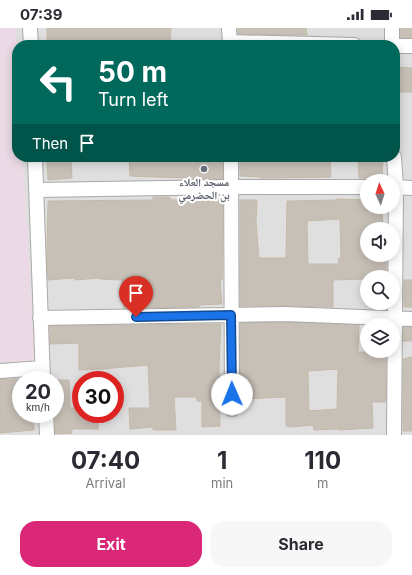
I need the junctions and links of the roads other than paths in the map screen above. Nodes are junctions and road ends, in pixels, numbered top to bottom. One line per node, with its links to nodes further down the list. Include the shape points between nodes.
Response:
1 (30, 28): 4 (street)
2 (229, 28): 5 (street)
3 (392, 28): 6 (street)
4 (30, 40)
5 (230, 40)
6 (393, 40)
7 (400, 45): 8 (street)
8 (412, 46)
9 (35, 162): 17 (street)
10 (231, 162): 13 (street)
11 (394, 162): 12 (street)
12 (395, 174)
13 (231, 187): 14 (street); 17 (street); 19 (street)
14 (360, 187)
15 (400, 187): 16 (street)
16 (412, 188)
17 (36, 190): 20 (street)
18 (395, 214): 21 (street)
19 (231, 315): 20 (street); 21 (street); 28 (street)
20 (40, 318): 26 (street)
21 (396, 318)
22 (400, 318): 23 (street)
23 (412, 319)
24 (395, 358): 31 (street)
25 (0, 371): 27 (street)
26 (43, 371)
27 (12, 372)
28 (232, 410)
29 (46, 423): 30 (street)
30 (47, 435)
31 (394, 435)

